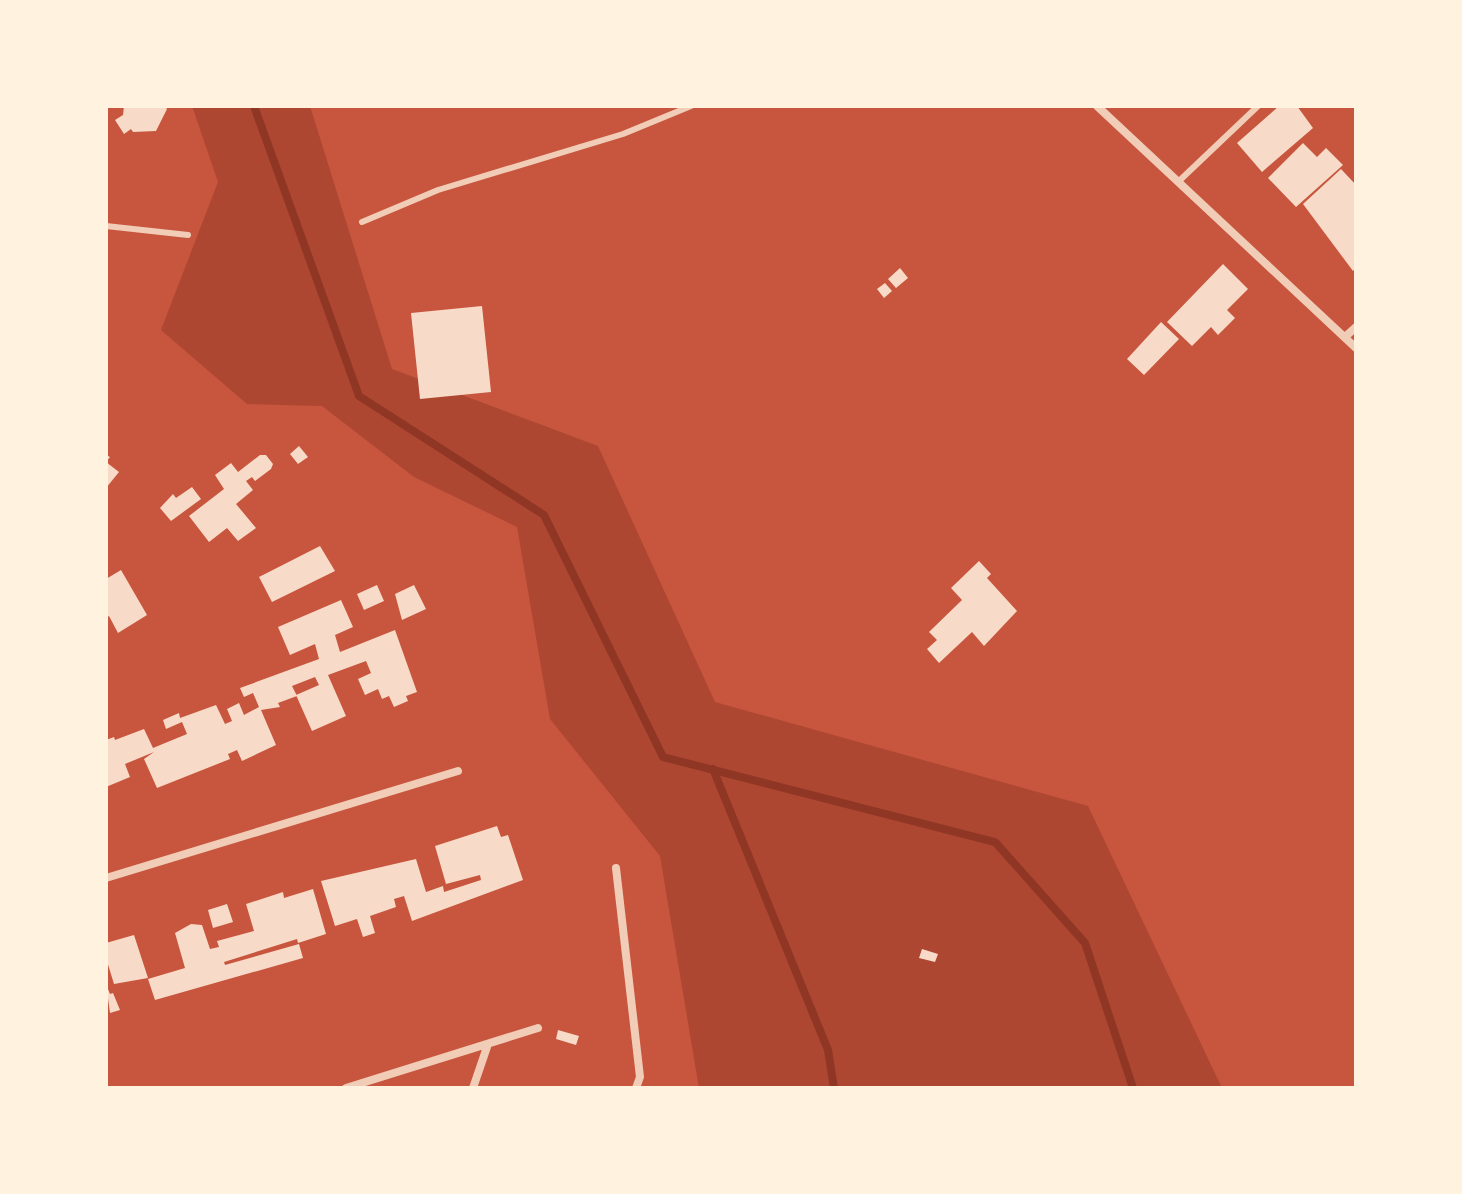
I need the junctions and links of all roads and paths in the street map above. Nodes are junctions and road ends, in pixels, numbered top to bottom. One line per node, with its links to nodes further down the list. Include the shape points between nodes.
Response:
1 (691, 106): 5 (lane, via 623,134 438,190)
2 (1097, 106): 4 (street)
3 (1258, 106): 4 (lane)
4 (1178, 182): 9 (street)
5 (362, 222)
6 (106, 226): 7 (lane)
7 (188, 235)
8 (1356, 327): 9 (street)
9 (1345, 337): 10 (street)
10 (1356, 348)
11 (458, 771): 13 (street)
12 (616, 868): 18 (street, via 640,1077)
13 (106, 878)
14 (538, 1028): 15 (street)
15 (487, 1047): 16 (street); 17 (street)
16 (346, 1088)
17 (473, 1088)
18 (636, 1088)

